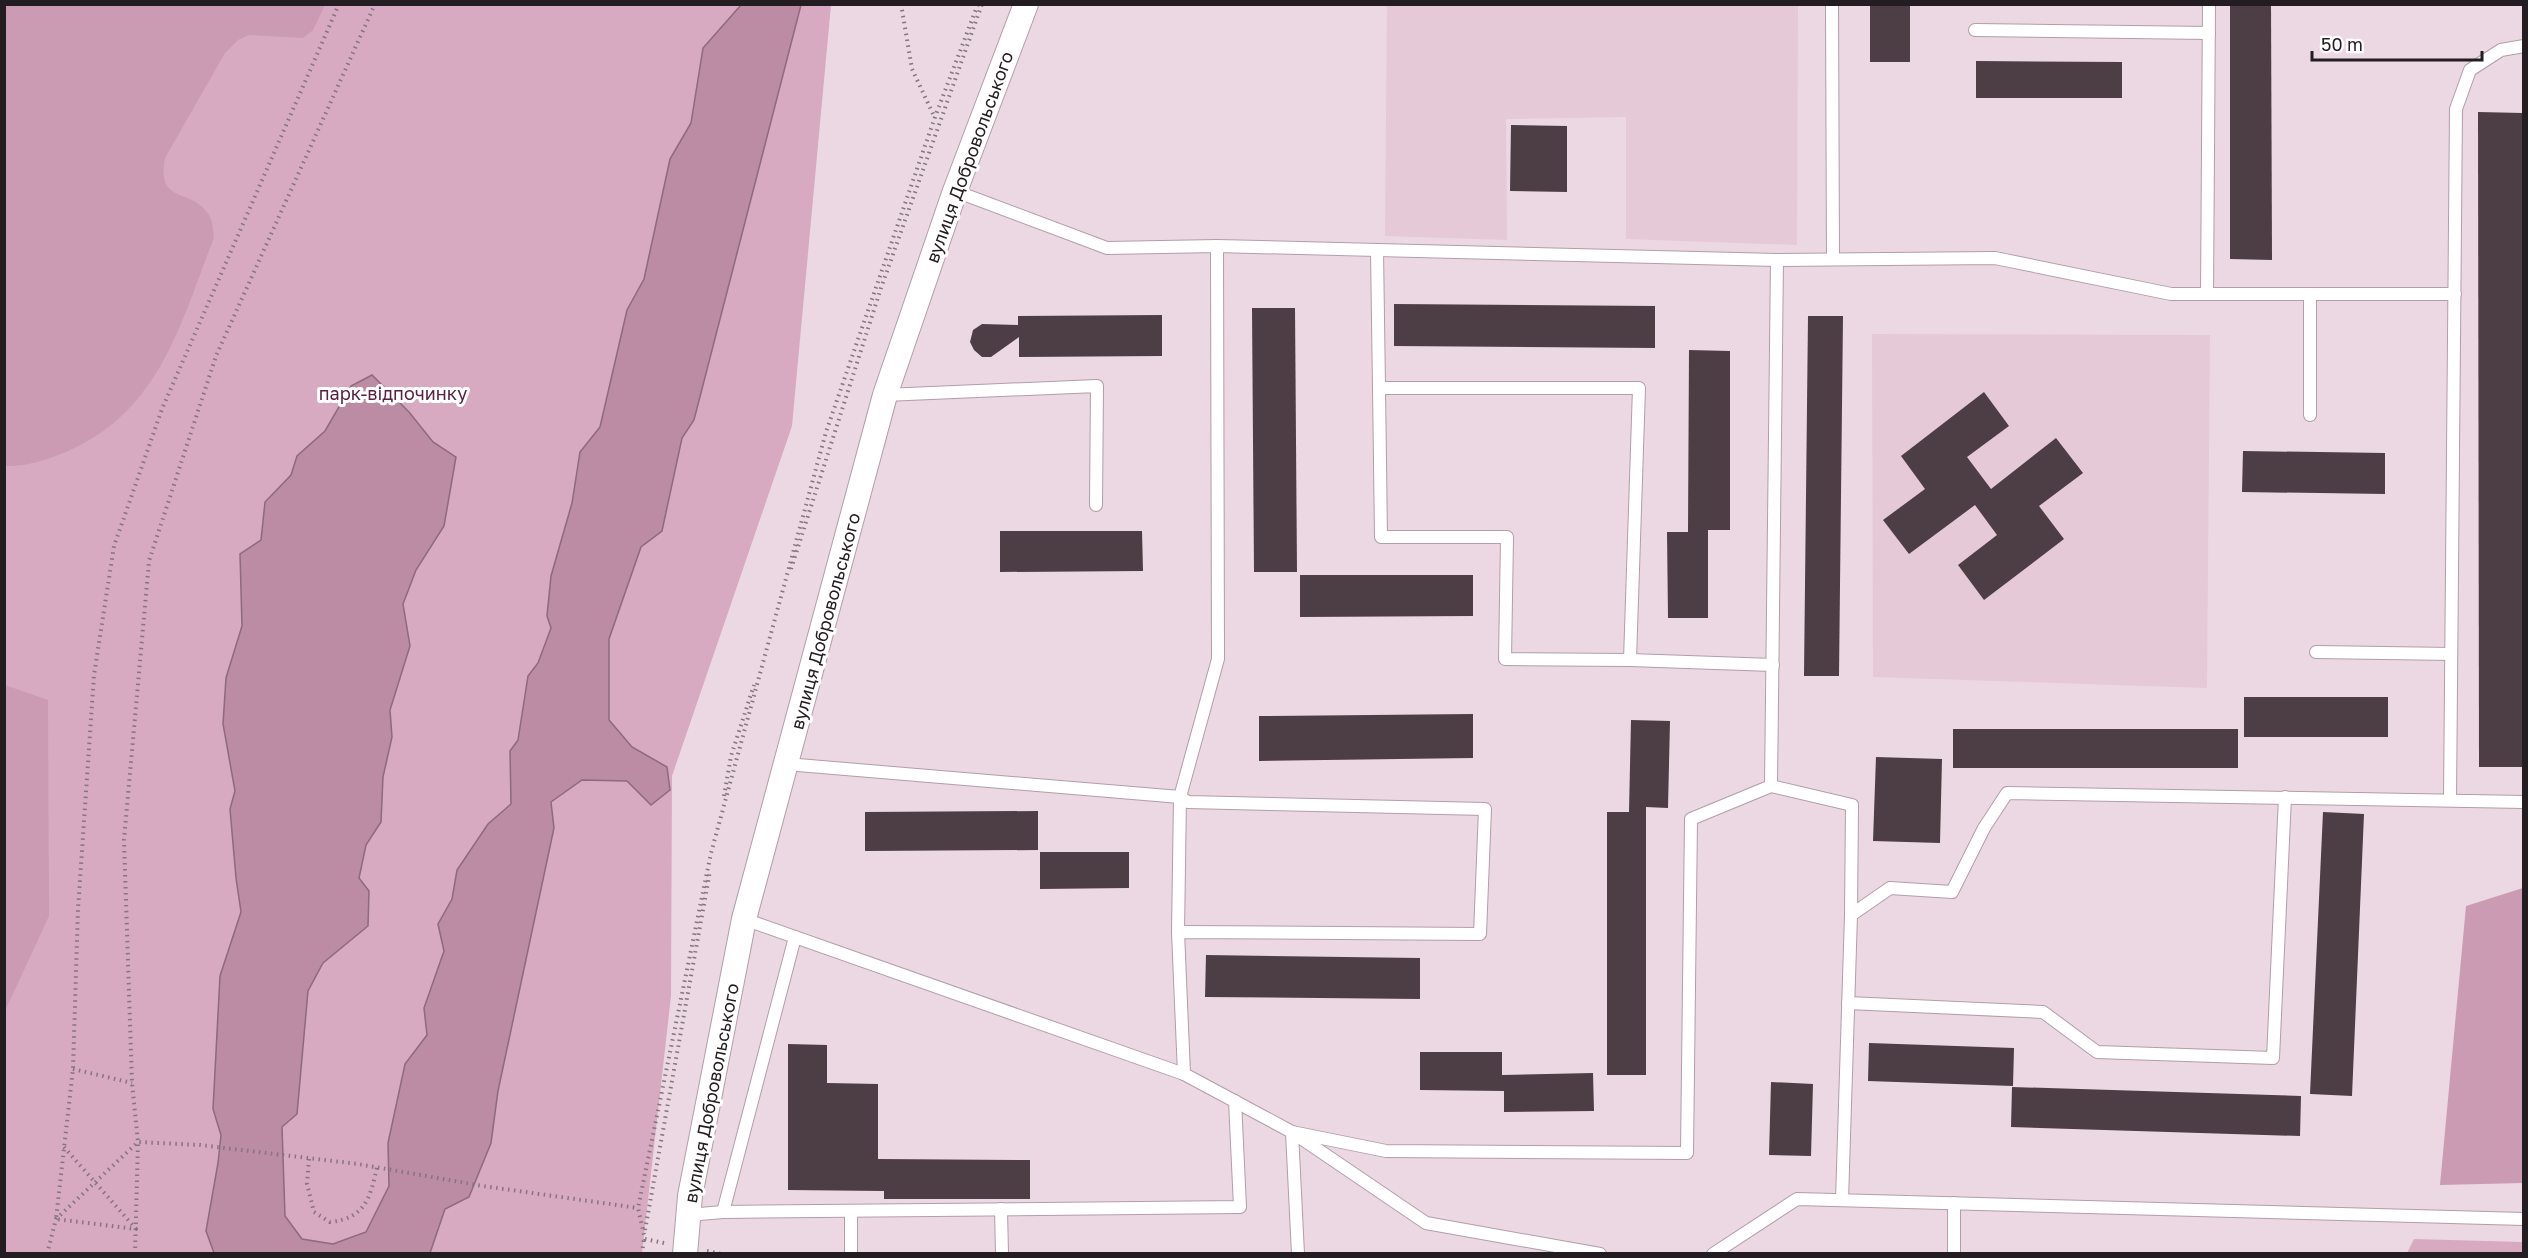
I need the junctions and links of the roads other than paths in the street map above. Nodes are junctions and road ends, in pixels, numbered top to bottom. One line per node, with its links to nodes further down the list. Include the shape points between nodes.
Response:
1 (1026, 4): 7 (street, вулиця Добровольського)
2 (1832, 4): 10 (lane)
3 (2209, 4): 5 (lane)
4 (1975, 30): 5 (lane)
5 (2209, 33): 12 (lane)
6 (2523, 46): 14 (lane, via 2502,50 2470,70 2456,109)
7 (955, 191): 8 (lane, via 1107,248); 16 (street, вулиця Добровольського)
8 (1218, 246): 9 (lane); 25 (lane, via 1218,659)
9 (1377, 250): 11 (lane); 15 (lane)
10 (1833, 258): 11 (lane); 12 (lane, via 1995,258 2171,294)
11 (1777, 260): 22 (lane)
12 (2208, 294): 13 (lane)
13 (2310, 294): 14 (lane); 17 (lane)
14 (2455, 294): 20 (lane)
15 (1379, 388): 21 (lane, via 1381,537 1507,537 1505,659); 21 (lane, via 1639,388)
16 (885, 395): 18 (lane, via 1097,386); 23 (street, вулиця Добровольського)
17 (2310, 415)
18 (1096, 505)
19 (2316, 652): 20 (lane)
20 (2451, 654): 27 (lane)
21 (1630, 660): 22 (lane)
22 (1773, 665): 24 (lane)
23 (786, 764): 25 (lane); 30 (street, вулиця Добровольського)
24 (1771, 786): 29 (lane, via 1852,805); 36 (lane, via 1691,819 1687,1153 1386,1150)
25 (1180, 797): 31 (lane); 31 (lane, via 1188,802 1485,808 1480,933)
26 (2285, 797): 27 (lane); 29 (lane, via 2007,793 1984,828 1952,892 1890,888); 33 (lane, via 2273,1058 2097,1052 2043,1012)
27 (2450, 800): 28 (lane)
28 (2523, 802)
29 (1851, 915): 33 (lane)
30 (744, 919): 32 (lane); 42 (street, вулиця Добровольського)
31 (1178, 932): 34 (lane)
32 (795, 937): 34 (lane); 41 (lane)
33 (1848, 1003): 37 (lane)
34 (1184, 1074): 35 (lane)
35 (1235, 1101): 36 (lane); 39 (lane, via 1240,1207)
36 (1292, 1132): 47 (lane); 48 (lane, via 1426,1223)
37 (1842, 1200): 38 (lane); 49 (lane, via 1797,1199)
38 (1954, 1203): 43 (lane); 50 (lane)
39 (1001, 1209): 40 (lane); 46 (lane)
40 (851, 1211): 41 (lane); 45 (lane)
41 (723, 1212): 42 (lane)
42 (688, 1215): 44 (street, вулиця Добровольського)
43 (2523, 1219)
44 (685, 1254)
45 (851, 1254)
46 (1002, 1254)
47 (1298, 1254)
48 (1600, 1254)
49 (1713, 1254)
50 (1954, 1254)

